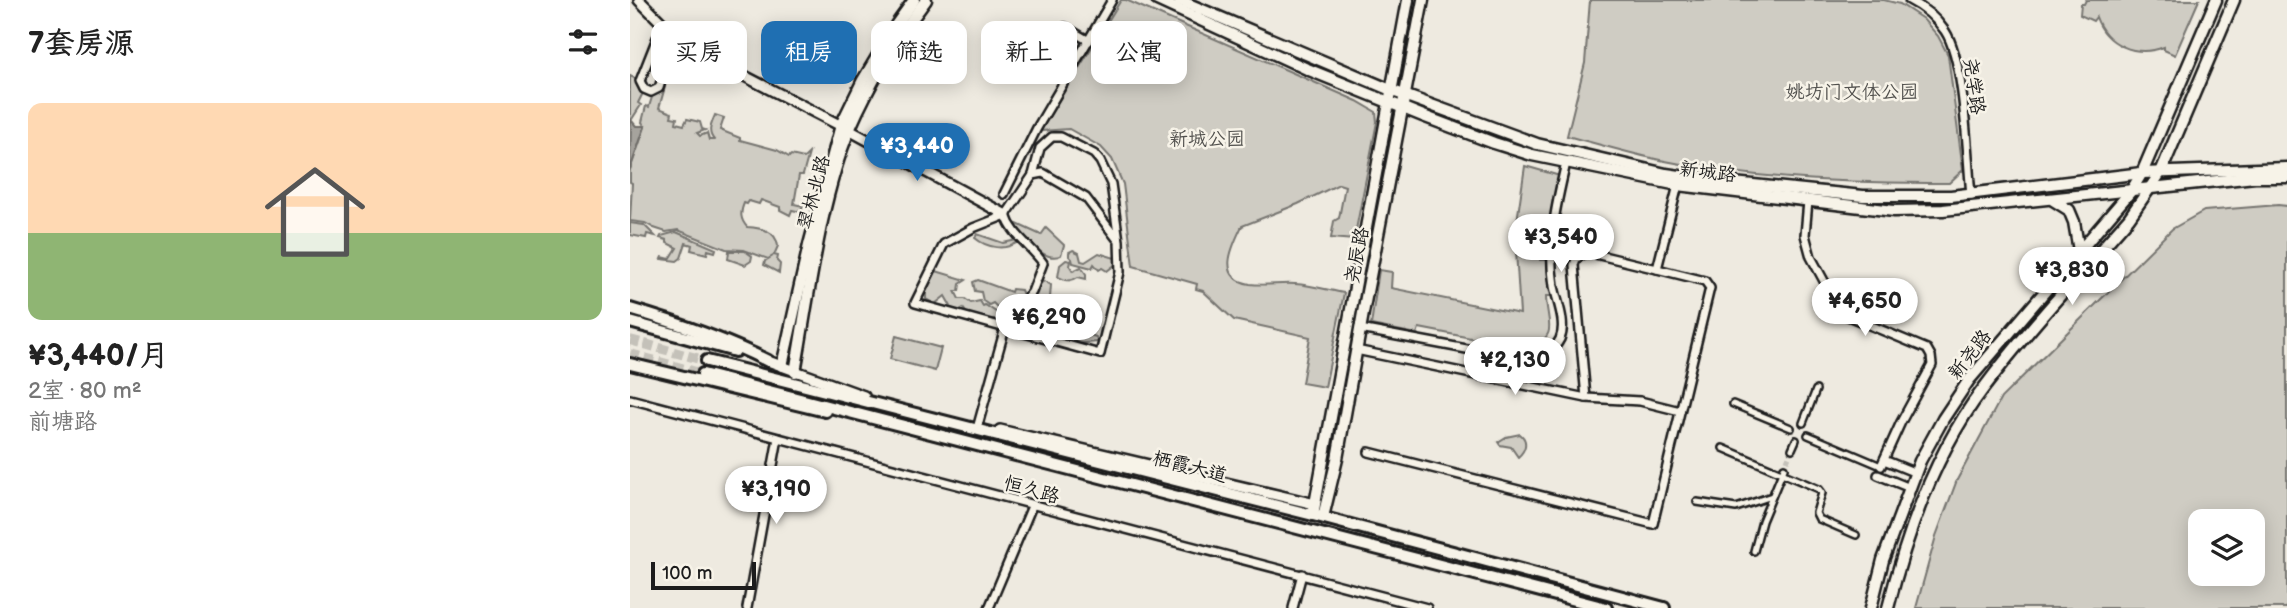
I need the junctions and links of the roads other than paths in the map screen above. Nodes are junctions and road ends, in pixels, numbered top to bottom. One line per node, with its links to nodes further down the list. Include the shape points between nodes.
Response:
1 (639, 0): 12 (street)
2 (914, 0): 24 (main road, 翠林北路, via 863,80)
3 (926, 0): 13 (main road, 翠林北路)
4 (1112, 0): 15 (street)
5 (1157, 0): 22 (main road, 新城路)
6 (1179, 0): 20 (main road, 新城路)
7 (1408, 0): 20 (main road, 尧辰路)
8 (1423, 0): 21 (main road, 尧辰路)
9 (1909, 0): 35 (street, 尧学路, via 1930,13 1953,48)
10 (2216, 0): 28 (main road, 新尧路)
11 (2234, 0): 27 (main road, 新尧路)
12 (660, 21)
13 (910, 21)
14 (1077, 34): 15 (street)
15 (1089, 41): 34 (street, via 1041,119)
16 (651, 53): 19 (street, via 640,81 651,92)
17 (747, 77): 24 (street)
18 (871, 83): 24 (main road, 翠林北路)
19 (660, 84)
20 (1393, 91): 21 (main road, 新城路); 22 (main road, 尧辰路)
21 (1405, 95): 23 (main road, 尧辰路); 35 (main road, 新城路, via 1537,144 1665,173 1863,196)
22 (1391, 103): 23 (main road, 新城路); 75 (main road, 尧辰路, via 1350,308)
23 (1403, 108): 25 (main road, 新城路, via 1494,143); 45 (main road, 尧辰路)
24 (845, 128): 38 (street); 50 (main road, 翠林北路, via 818,209); 51 (main road, 翠林北路)
25 (1566, 163): 31 (main road, 新城路); 45 (street, via 1551,229 1554,284 1563,327 1553,349 1540,358 1525,360)
26 (2287, 168): 27 (main road, 新城路)
27 (2161, 172): 28 (main road, 新城路); 32 (main road, 新尧路)
28 (2142, 173): 33 (main road, 新尧路); 35 (main road, 新城路)
29 (1033, 175): 38 (street); 39 (street, via 1043,173 1086,198); 39 (street, via 1040,148 1052,137 1094,154 1111,184)
30 (2287, 177): 32 (main road, 新城路)
31 (1678, 185): 37 (main road, 新城路); 41 (street)
32 (2151, 189): 33 (main road, 新城路); 86 (main road, 新尧路, via 1982,390 1957,427 1935,468)
33 (2131, 191): 36 (main road, 新城路); 40 (main road, 新尧路)
34 (1004, 194)
35 (1971, 195)
36 (2053, 200): 37 (main road, 新城路, via 1907,211); 40 (main road, via 2069,210)
37 (1808, 201): 68 (street, via 1805,235 1811,257 1848,316 1927,349 1931,356 1931,365)
38 (1006, 215): 44 (street, via 1010,229 1043,263 1032,292); 44 (street, via 944,244 915,303)
39 (1119, 241): 44 (street, via 1120,272 1100,354)
40 (2079, 251): 70 (main road, 新尧路, via 1969,380)
41 (1657, 269): 54 (street, via 1591,253 1576,259); 57 (street, via 1705,281 1710,288)
42 (630, 309): 47 (main road)
43 (630, 322): 47 (main road)
44 (1005, 328): 60 (street)
45 (1360, 329): 46 (main road, 尧辰路)
46 (1356, 350): 54 (street); 75 (main road, 尧辰路, via 1337,459)
47 (768, 360): 50 (street)
48 (707, 361): 75 (main road, 栖霞大道)
49 (630, 364): 58 (main road, via 806,408)
50 (782, 366): 51 (street)
51 (795, 372): 60 (street, via 858,394)
52 (703, 373): 58 (main road, 栖霞大道)
53 (1816, 390): 59 (street)
54 (1586, 398): 57 (street, via 1640,401)
55 (630, 399): 63 (street, 恒久路)
56 (1733, 404): 61 (street)
57 (1680, 411): 67 (street, via 1653,524)
58 (881, 419): 83 (main road, 栖霞大道)
59 (1803, 423)
60 (978, 425): 75 (street)
61 (1791, 428)
62 (1808, 435): 68 (street)
63 (778, 438): 74 (street, 恒久路); 79 (street)
64 (1796, 440): 66 (street)
65 (1723, 448): 69 (street)
66 (1792, 449)
67 (1369, 452)
68 (1881, 467): 70 (street); 71 (street)
69 (1783, 470): 72 (street); 76 (street, via 1819,489 1819,519)
70 (1916, 473): 71 (main road, 新尧路)
71 (1910, 488): 85 (main road, 新尧路)
72 (1772, 496): 73 (street, via 1736,508); 77 (street)
73 (1697, 502)
74 (1032, 506): 78 (street, 恒久路); 80 (street)
75 (1317, 512): 84 (main road, 栖霞大道)
76 (1856, 535)
77 (1754, 551)
78 (1302, 575): 81 (street); 82 (street, 恒久路)
79 (747, 608)
80 (989, 608)
81 (1293, 608)
82 (1427, 608)
83 (1606, 608)
84 (1664, 608)
85 (1871, 608)
86 (1888, 608)

